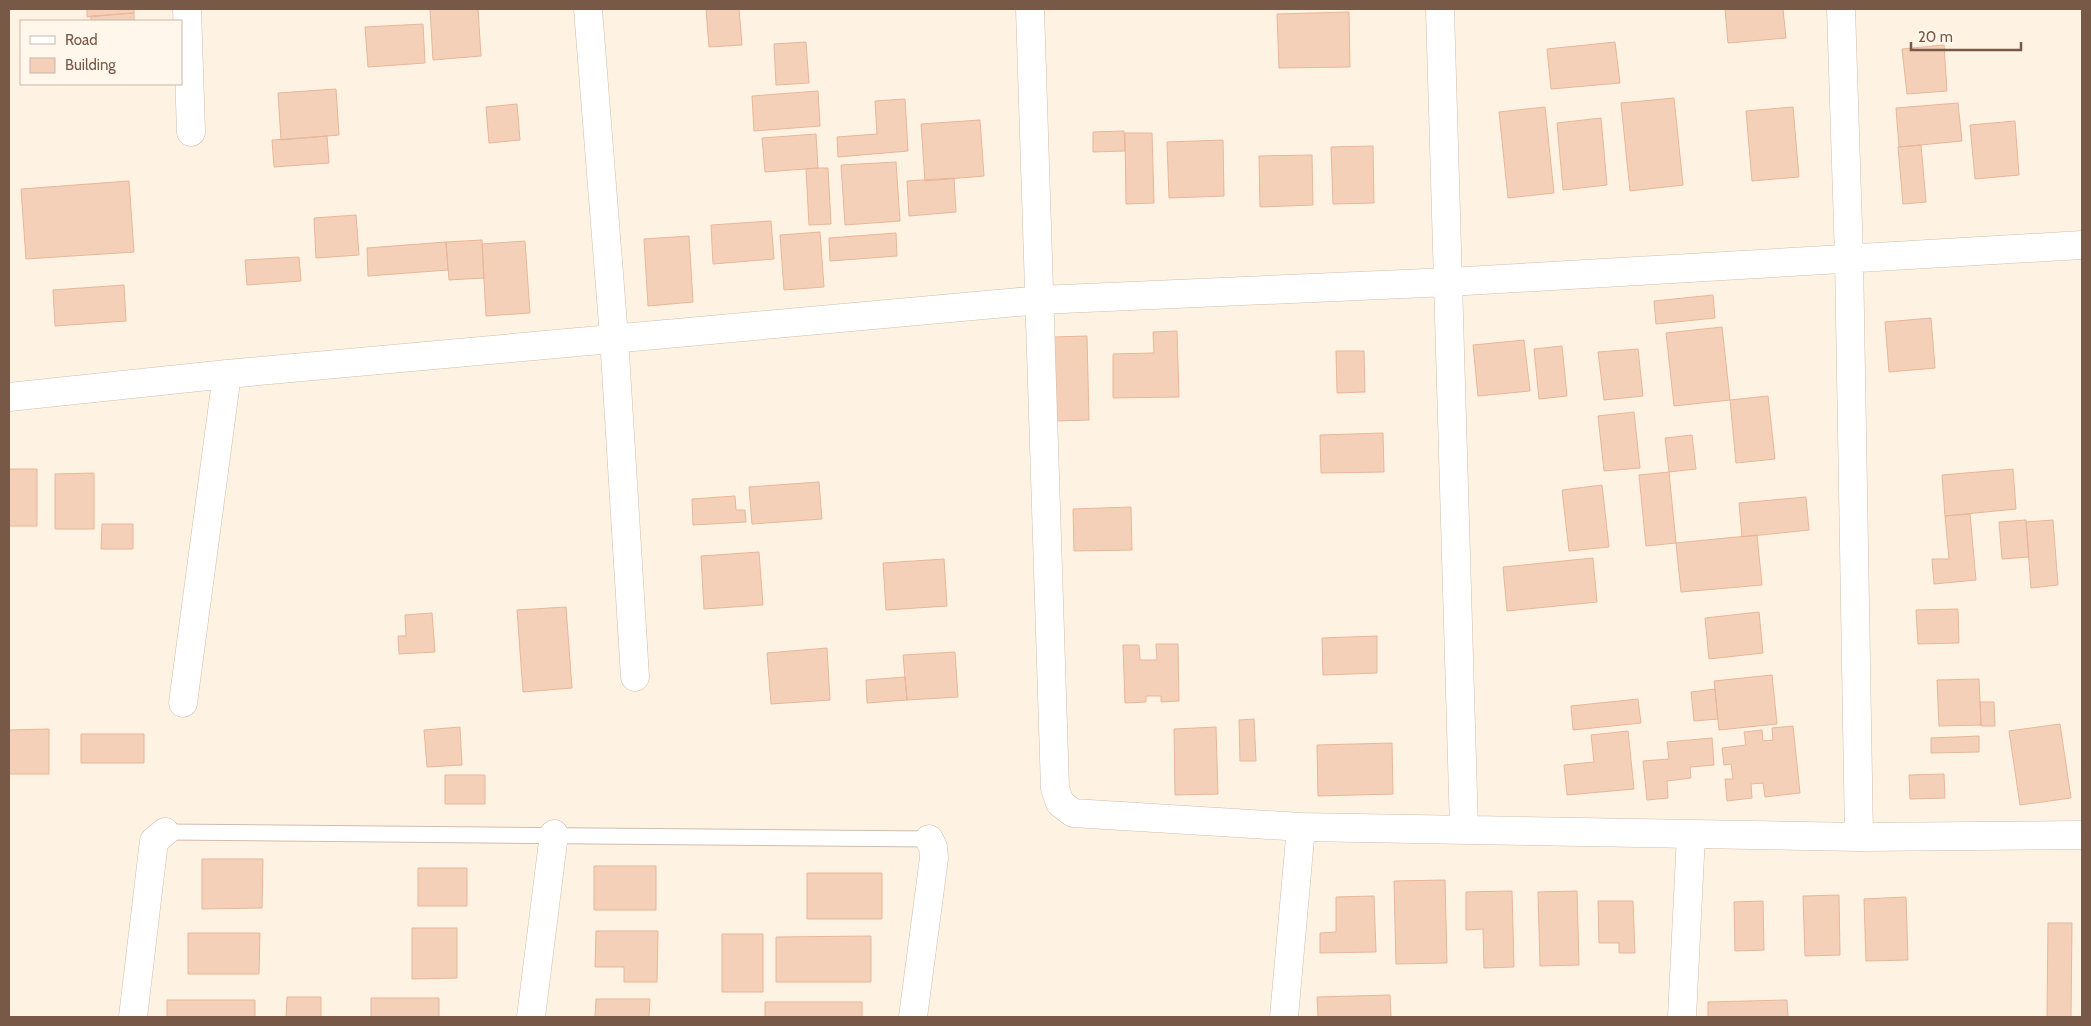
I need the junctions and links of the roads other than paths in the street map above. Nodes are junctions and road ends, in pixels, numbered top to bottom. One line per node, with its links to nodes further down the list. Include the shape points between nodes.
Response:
1 (187, 9): 6 (street)
2 (588, 9): 11 (street)
3 (1030, 9): 10 (street)
4 (1440, 9): 9 (street)
5 (1841, 9): 8 (street)
6 (191, 132)
7 (2082, 245): 8 (street)
8 (1850, 257): 9 (street); 22 (street)
9 (1449, 282): 10 (street); 17 (street)
10 (1040, 300): 11 (street); 16 (street, via 1055,788 1060,804 1073,813)
11 (614, 337): 12 (street); 14 (street)
12 (227, 374): 13 (street); 15 (street)
13 (9, 397)
14 (635, 677)
15 (183, 703)
16 (1301, 827): 17 (street); 27 (street)
17 (1464, 829): 20 (street)
18 (165, 832): 19 (lane); 24 (street, via 154,842)
19 (554, 834): 23 (lane); 25 (street)
20 (1691, 835): 22 (street); 28 (street)
21 (2082, 835): 22 (street)
22 (1859, 837)
23 (929, 839): 26 (street, via 934,858)
24 (133, 1017)
25 (530, 1017)
26 (913, 1017)
27 (1284, 1017)
28 (1682, 1017)

